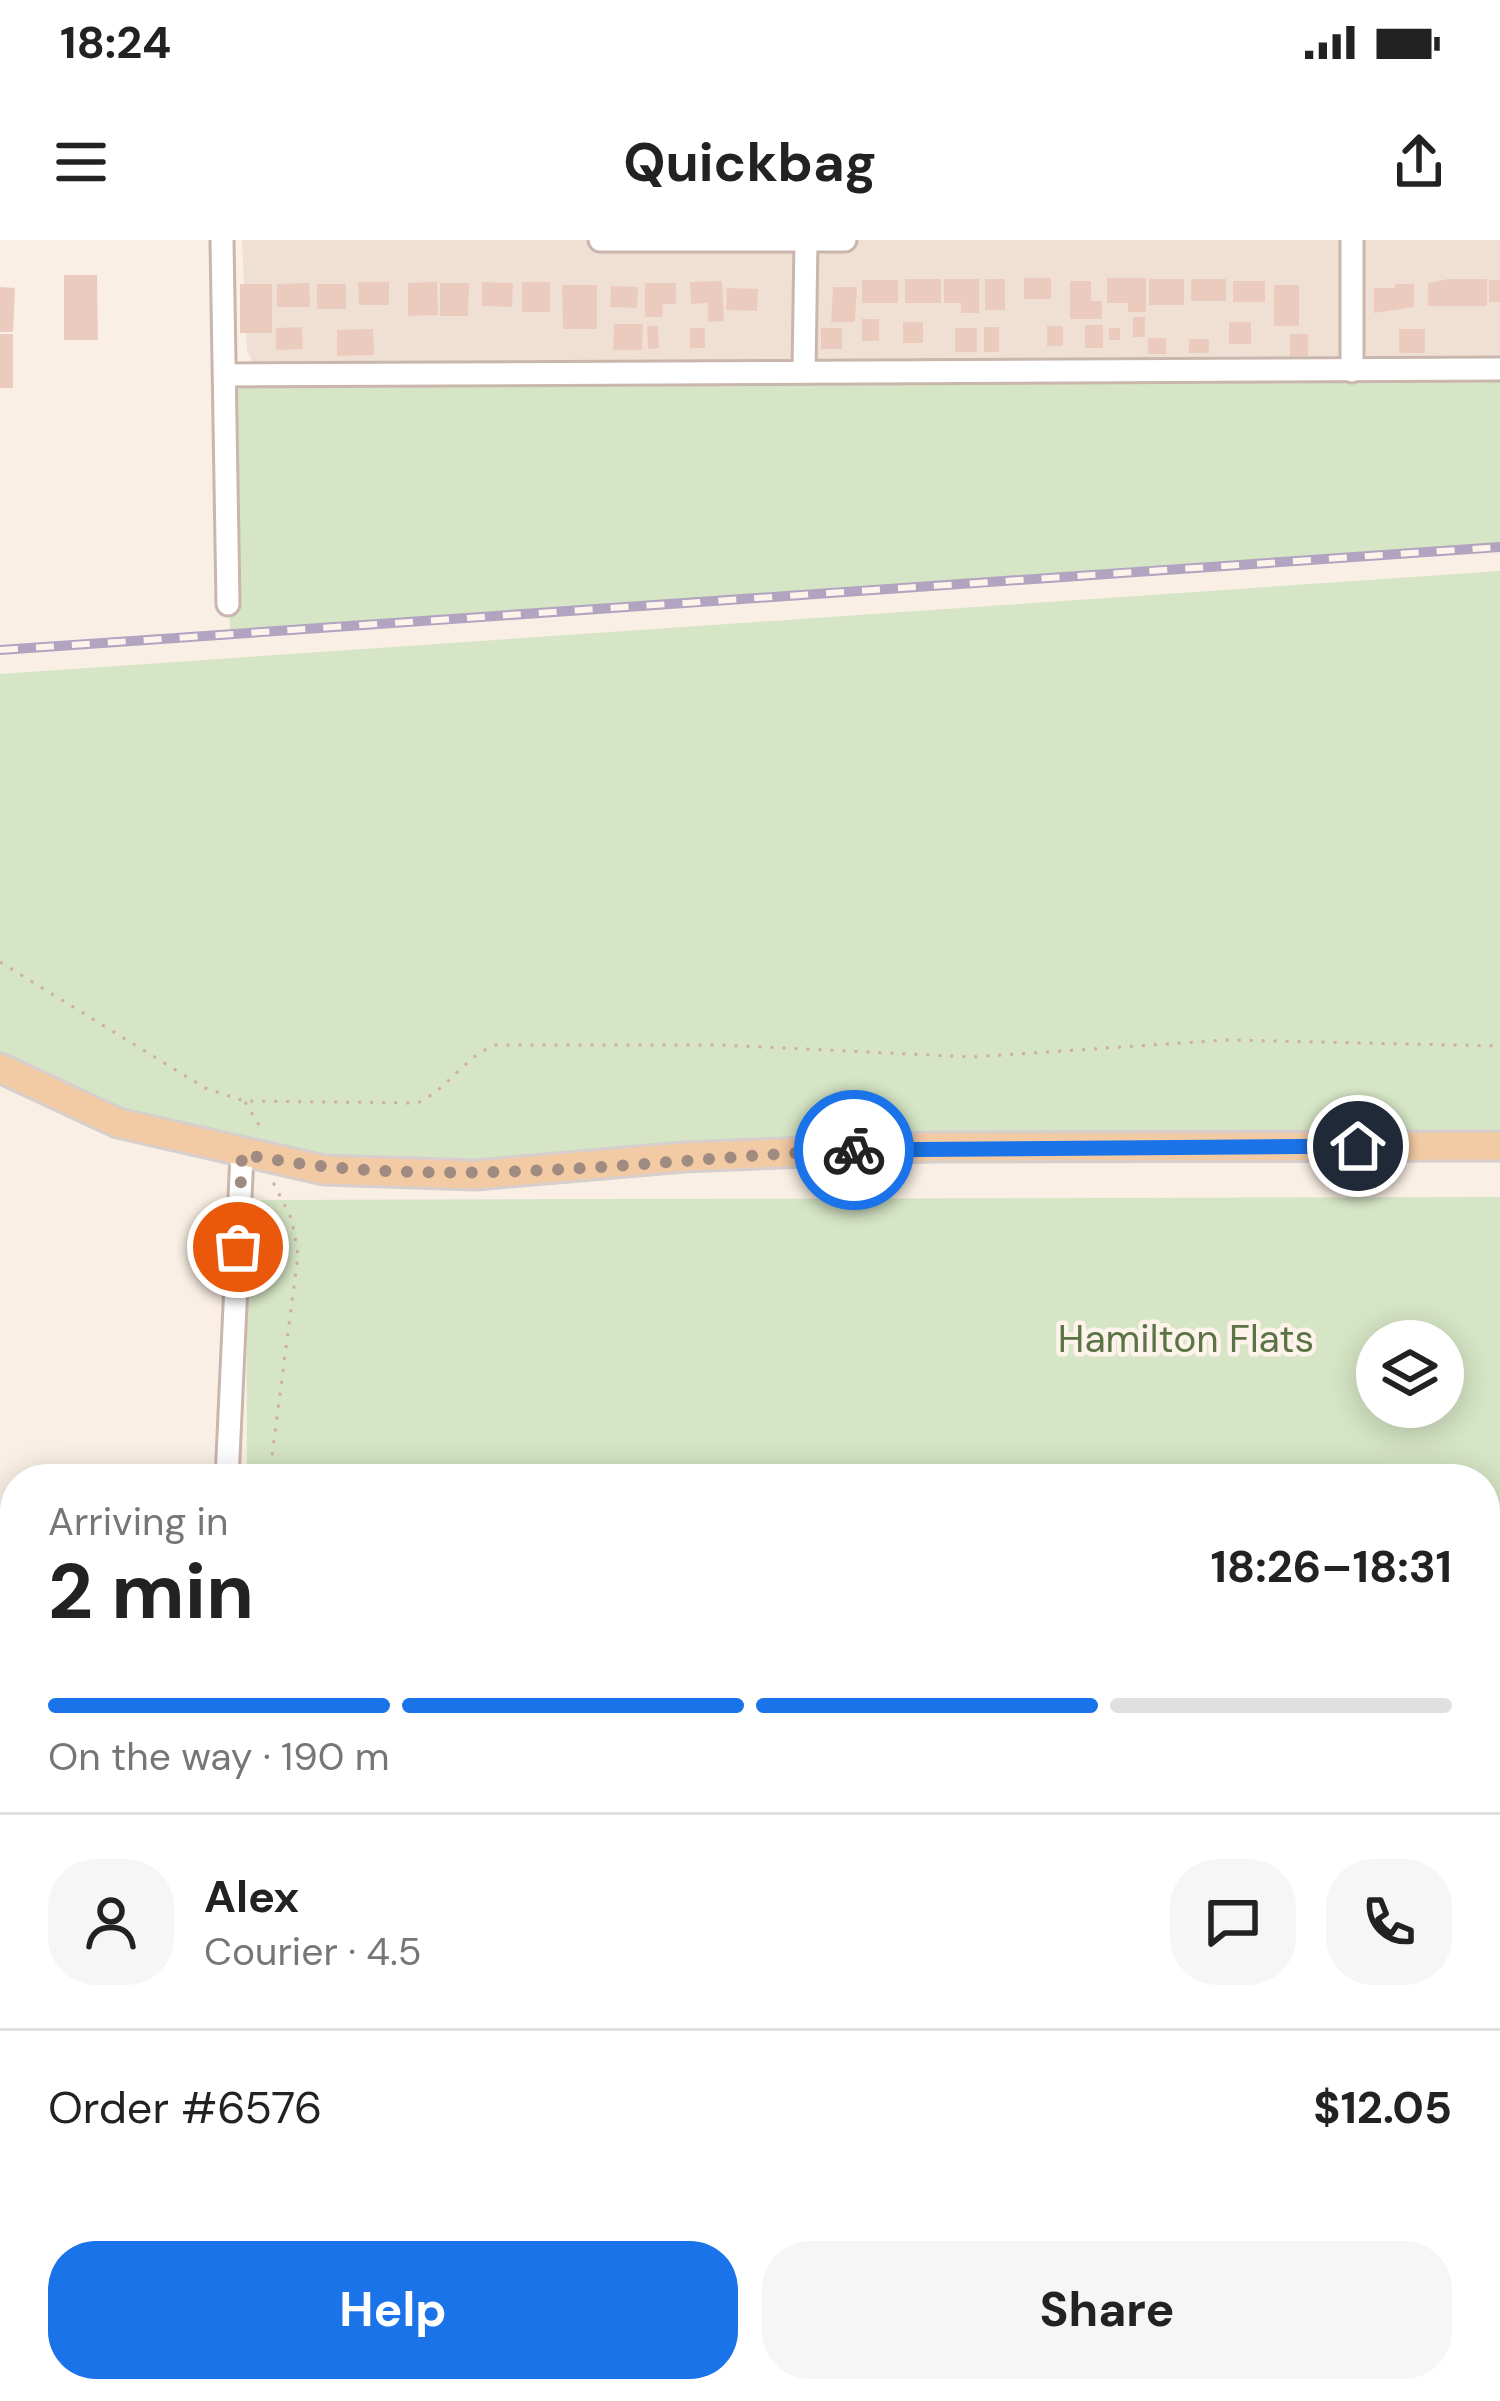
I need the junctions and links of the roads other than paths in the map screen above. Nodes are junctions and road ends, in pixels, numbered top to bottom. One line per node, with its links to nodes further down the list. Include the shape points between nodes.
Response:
1 (223, 240): 9 (street)
2 (599, 240): 3 (street)
3 (806, 240): 4 (street); 8 (street)
4 (844, 240)
5 (1352, 240): 7 (street)
6 (1500, 369): 7 (street)
7 (1352, 370): 8 (street)
8 (804, 372): 9 (street)
9 (225, 375): 10 (street)
10 (228, 604)
11 (0, 1068): 13 (main road, via 118,1123)
12 (1500, 1146): 13 (main road, via 931,1147 476,1174 324,1169)
13 (254, 1156): 14 (street)
14 (227, 1464)

